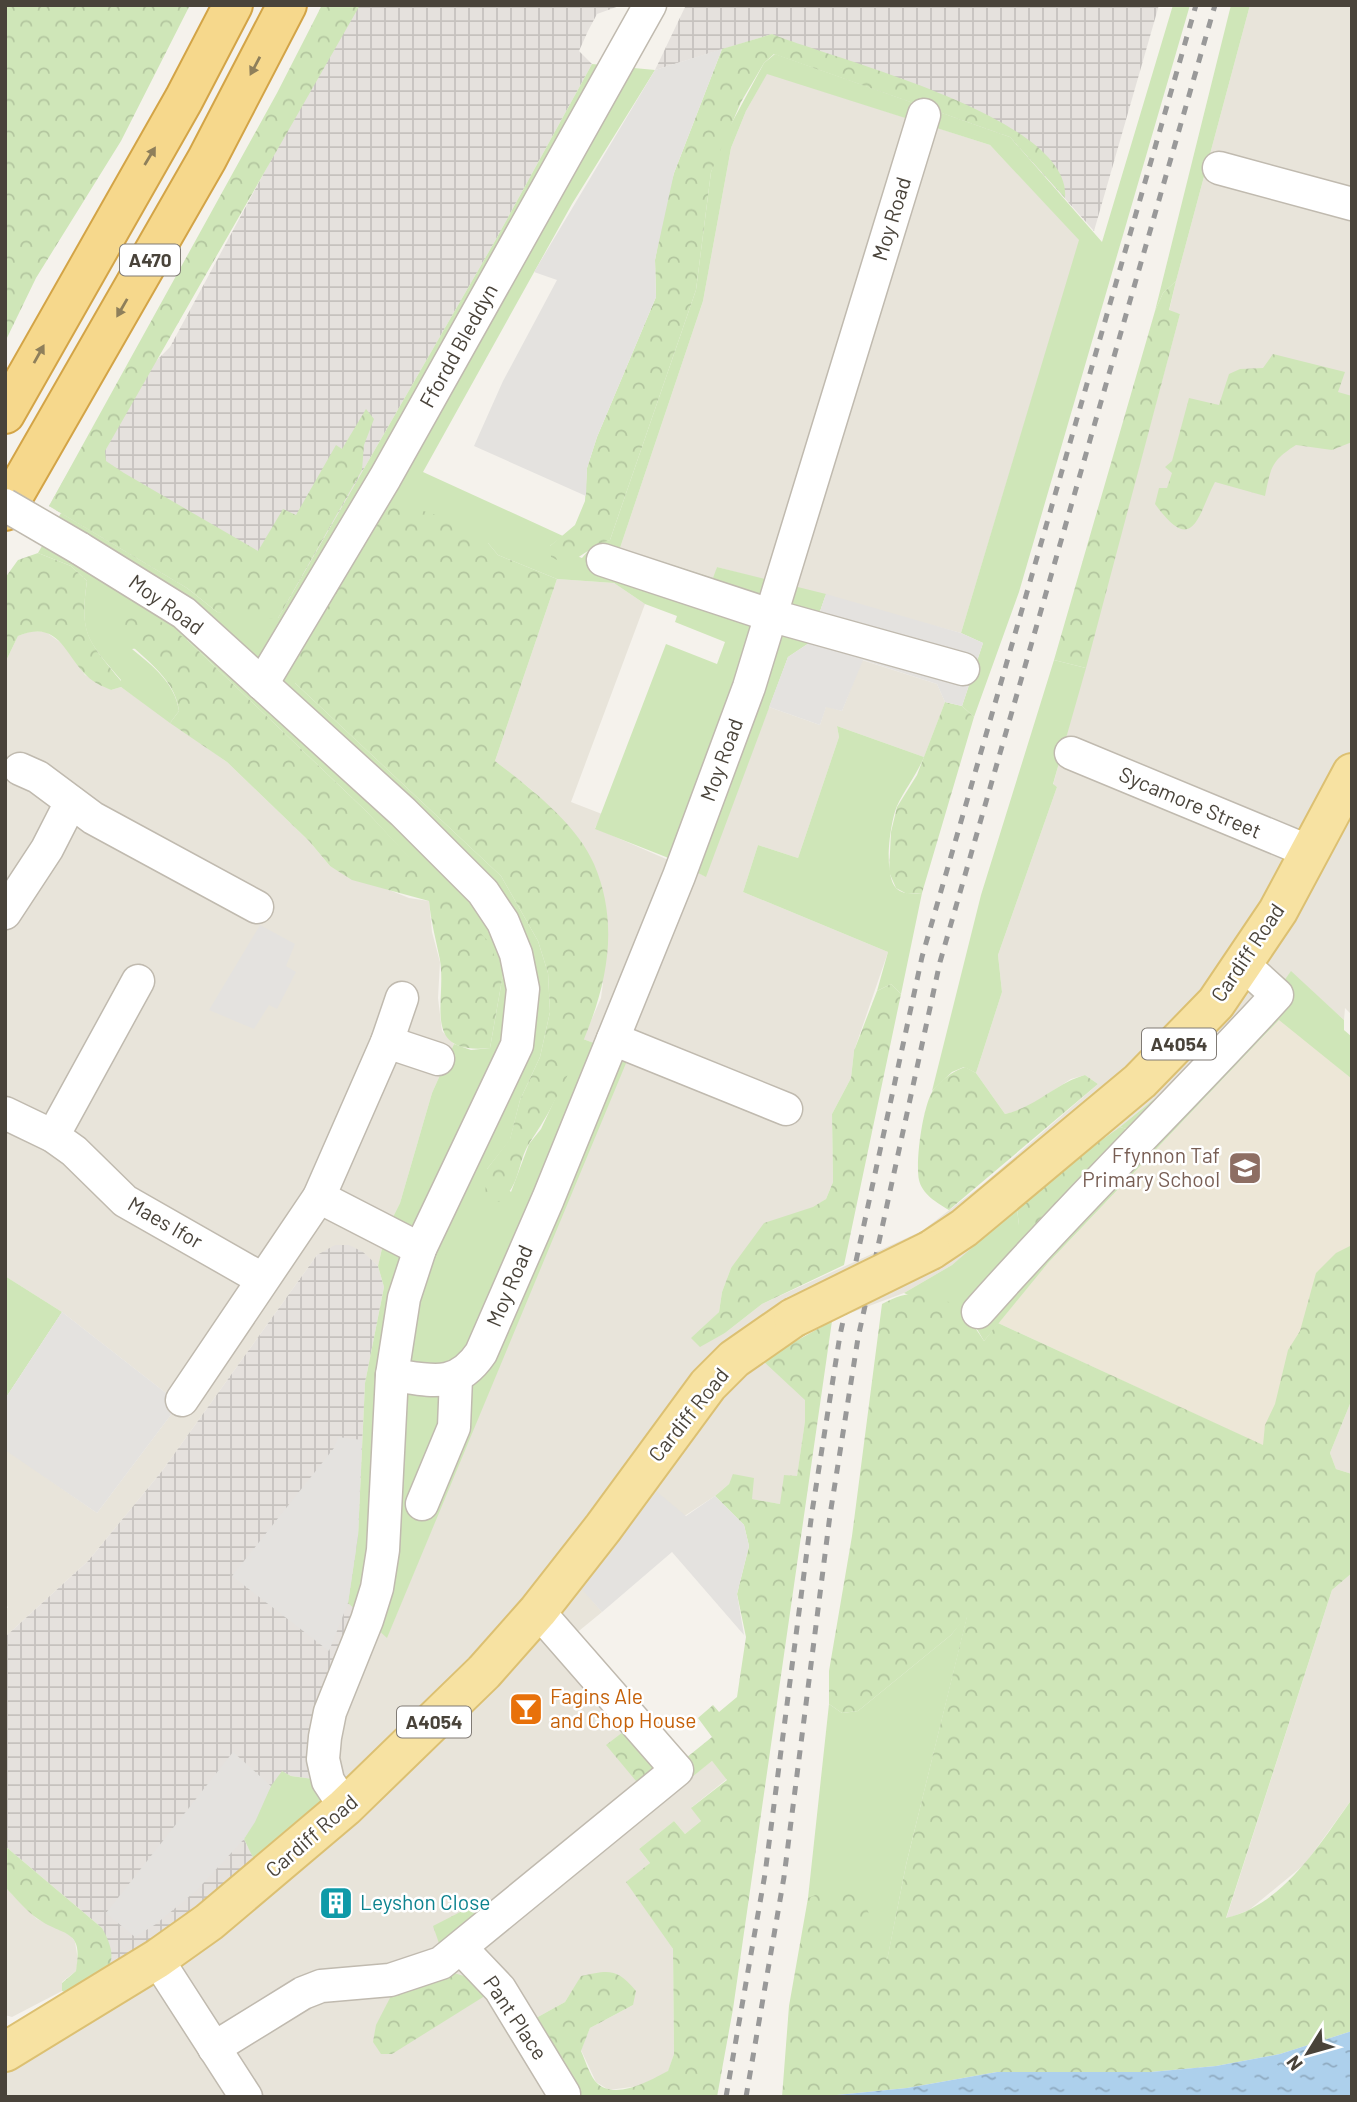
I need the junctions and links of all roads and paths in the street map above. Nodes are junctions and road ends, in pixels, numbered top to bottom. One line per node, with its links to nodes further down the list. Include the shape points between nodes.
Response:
1 (233, 5): 7 (highway, A470, one-way to 1)
2 (287, 5): 9 (highway, A470, one-way to 9, via 206,159)
3 (650, 5): 13 (street, Ffordd Bleddyn, via 385,478)
4 (924, 115): 11 (street, Moy Road)
5 (1219, 168): 6 (street)
6 (1352, 204)
7 (5, 414)
8 (5, 505): 13 (street, Moy Road, bridge, via 184,614)
9 (5, 511)
10 (603, 560): 11 (street)
11 (773, 616): 12 (street); 24 (street, Moy Road, via 684,863)
12 (963, 669)
13 (262, 684): 31 (street, Moy Road, via 470,877 503,922 516,954 523,989 517,1045)
14 (1071, 753): 18 (street, Sycamore Street)
15 (20, 769): 17 (street)
16 (1352, 773): 18 (main road, Cardiff Road / A4054)
17 (71, 802): 19 (street); 20 (street)
18 (1310, 852): 21 (main road, Cardiff Road / A4054)
19 (257, 907)
20 (5, 913)
21 (1244, 965): 33 (street, via 1277,995 1042,1239); 38 (main road, Cardiff Road / A4054, bridge, via 1207,1013 1140,1081 964,1228 931,1250 793,1318 743,1352 708,1385)
22 (138, 981): 29 (street)
23 (401, 998): 25 (street)
24 (613, 1039): 27 (street); 35 (street, Moy Road, via 481,1353 472,1367)
25 (387, 1042): 26 (street); 30 (street)
26 (438, 1059)
27 (786, 1109)
28 (5, 1113): 29 (street, Maes Ifor)
29 (53, 1136): 32 (street, Maes Ifor, via 88,1162 125,1201)
30 (319, 1197): 31 (street); 32 (street)
31 (421, 1248): 34 (street, Moy Road, via 404,1298)
32 (262, 1279): 36 (street)
33 (978, 1312)
34 (392, 1375): 35 (street, via 437,1381); 39 (street, Moy Road, via 377,1588 330,1712 325,1737 328,1781)
35 (456, 1378): 37 (street, via 454,1427)
36 (182, 1400)
37 (422, 1504)
38 (538, 1611): 39 (main road, Cardiff Road / A4054, via 484,1672); 40 (street, via 677,1770)
39 (345, 1807): 41 (main road, Cardiff Road / A4054, via 231,1905)
40 (461, 1948): 42 (street, via 422,1972 312,1990); 44 (street, Pant Place, via 500,1989)
41 (157, 1959): 42 (street); 43 (main road, Cardiff Road / A4054)
42 (214, 2048): 45 (street)
43 (5, 2052)
44 (564, 2094)
45 (246, 2097)

